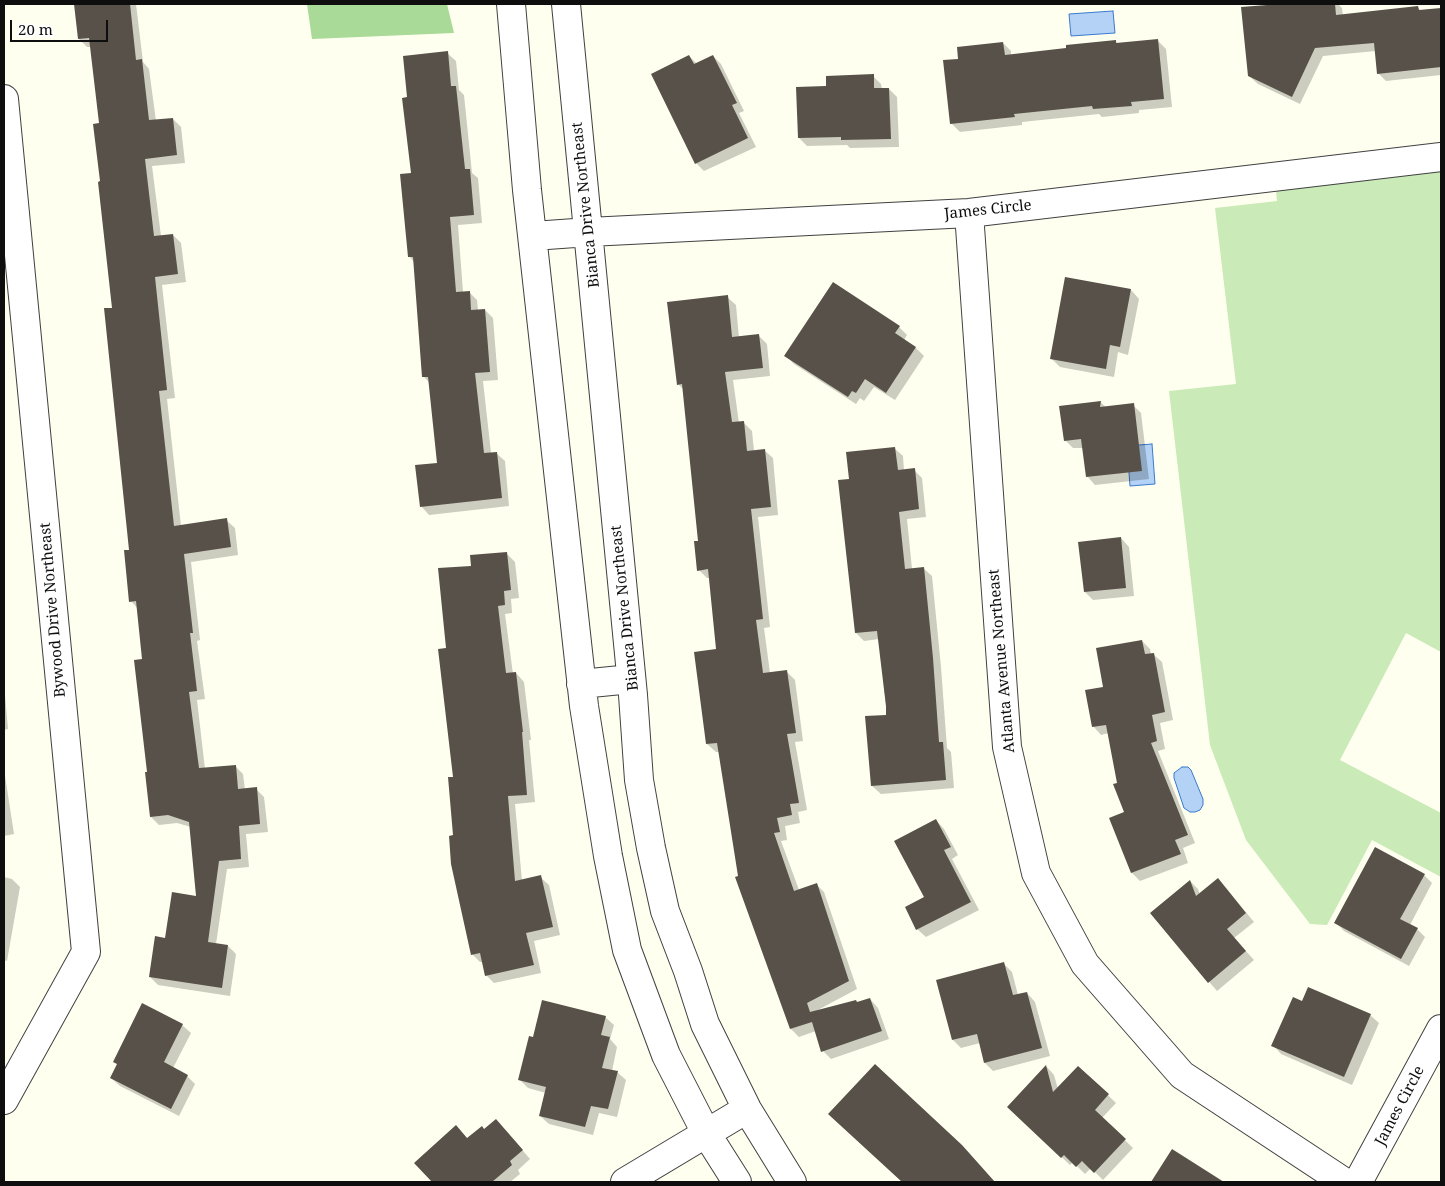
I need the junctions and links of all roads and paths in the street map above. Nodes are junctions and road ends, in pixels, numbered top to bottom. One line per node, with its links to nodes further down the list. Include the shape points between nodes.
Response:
1 (511, 4): 7 (street)
2 (566, 4): 6 (street, Bianca Drive Northeast)
3 (4, 99): 11 (street, Bywood Drive Northeast, via 86,952)
4 (1441, 157): 5 (street, James Circle)
5 (969, 213): 6 (street, James Circle); 17 (street, Atlanta Avenue Northeast, via 1007,747 1036,873 1085,964 1182,1075)
6 (589, 232): 7 (street, James Circle); 8 (street, Bianca Drive Northeast)
7 (533, 236): 9 (street)
8 (631, 680): 9 (street); 12 (street, Bianca Drive Northeast, via 639,780 665,911 705,1024)
9 (582, 684): 13 (street, via 594,776 627,950 666,1055)
10 (1441, 1029): 18 (street, James Circle)
11 (4, 1100)
12 (747, 1109): 13 (street); 16 (street, Bianca Drive Northeast)
13 (706, 1133): 14 (street); 15 (street)
14 (625, 1182)
15 (737, 1182)
16 (792, 1182)
17 (1344, 1182)
18 (1358, 1182)

